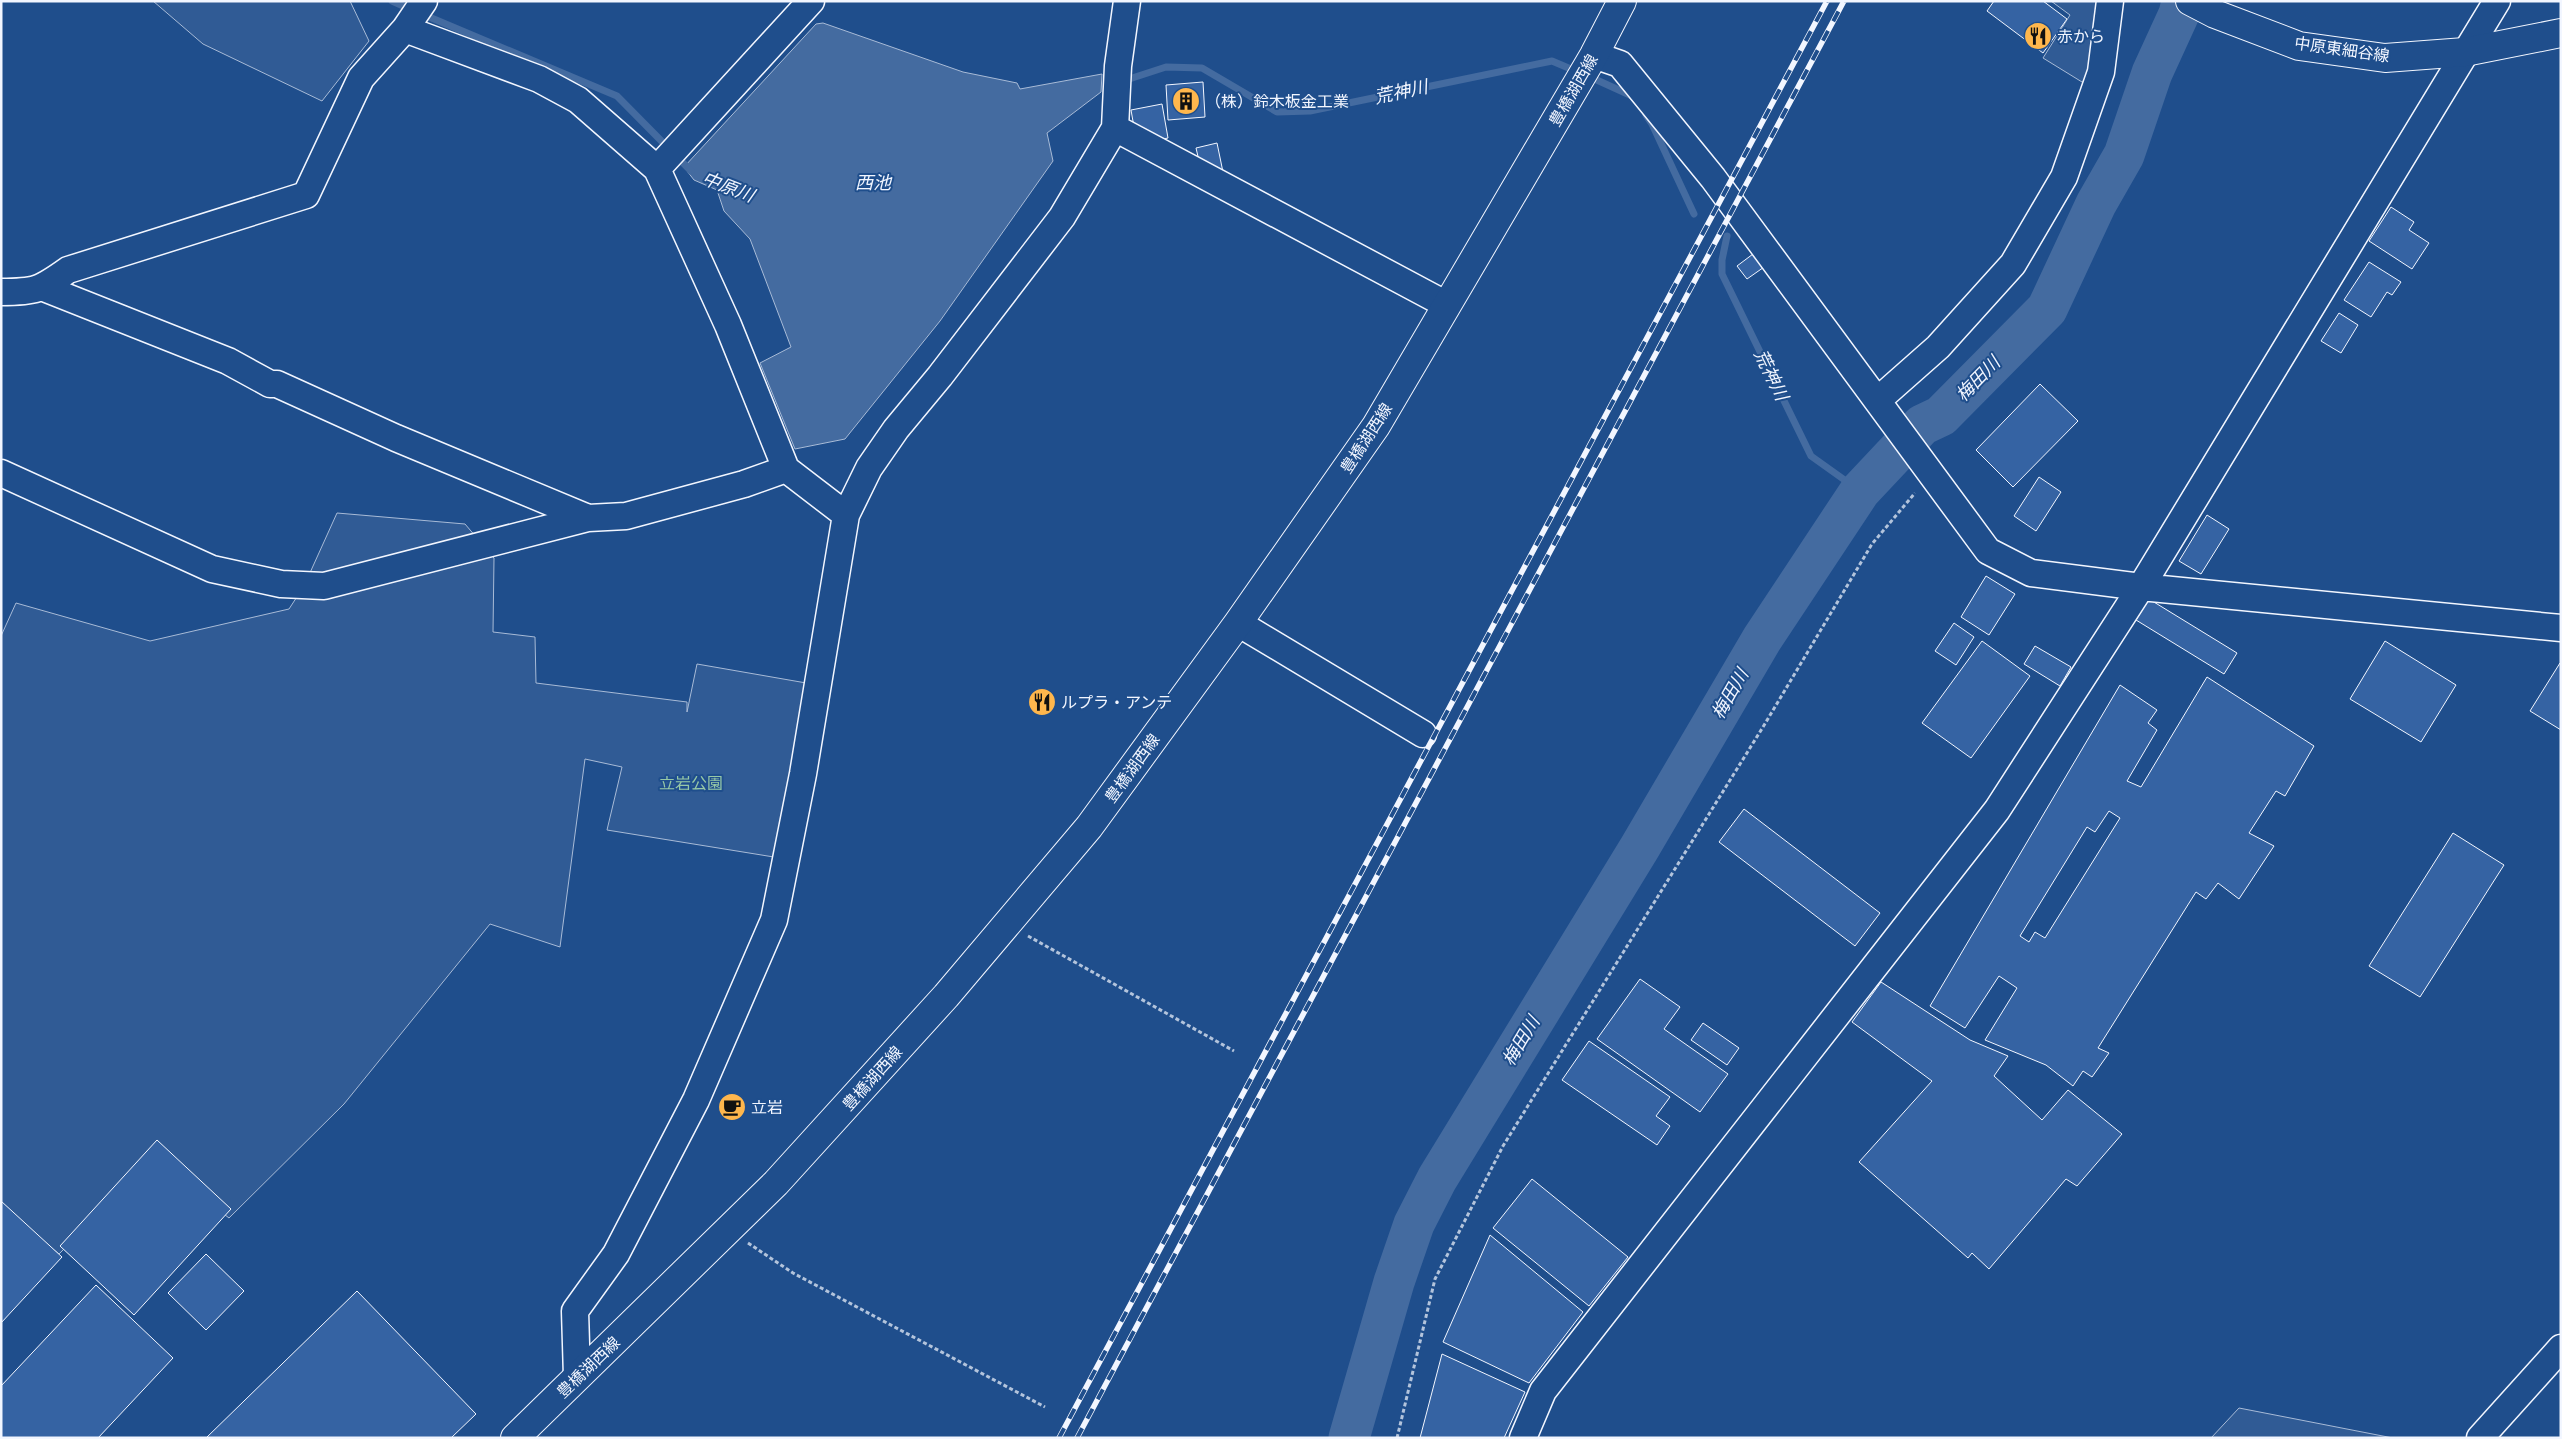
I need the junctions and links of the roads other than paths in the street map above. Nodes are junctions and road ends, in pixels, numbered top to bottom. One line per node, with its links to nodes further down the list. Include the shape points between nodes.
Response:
1 (812, 1): 12 (street)
2 (1127, 1): 11 (street)
3 (1622, 1): 10 (main road, 豊橋湖西線)
4 (2110, 1): 16 (street, via 2101,72 2064,177 2013,264)
5 (2190, 1): 9 (main road, 中原東細谷線, via 2299,46 2385,58)
6 (2497, 1): 9 (street)
7 (414, 17): 12 (street, via 578,100); 13 (street, via 361,78 306,195 68,270)
8 (2561, 33): 9 (main road, 中原東細谷線)
9 (2465, 52): 21 (street)
10 (1585, 70): 15 (main road, 豊橋湖西線); 16 (street, via 1620,64 1713,178)
11 (1114, 128): 15 (street); 19 (street, via 1062,217 896,429 869,468)
12 (666, 158): 17 (street)
13 (44, 288): 14 (street, via 31,292); 20 (street, via 228,361 270,384 278,384 396,438)
14 (1, 292)
15 (1447, 305): 22 (main road, 豊橋湖西線, via 1376,426)
16 (1881, 405): 21 (street, via 1988,551 2031,572)
17 (786, 469): 19 (street); 20 (street, via 744,484 626,516)
18 (1, 473): 20 (street, via 212,569 281,584 324,586)
19 (846, 515): 26 (street, via 803,774 774,920 696,1100 616,1254 575,1311)
20 (588, 518)
21 (2141, 587): 23 (street); 28 (street, via 1997,810 1543,1391)
22 (1238, 623): 24 (street); 26 (main road, 豊橋湖西線, via 1089,827 946,996 783,1176)
23 (2560, 627)
24 (1423, 734)
25 (2561, 1348): 29 (street)
26 (577, 1377): 27 (main road, 豊橋湖西線)
27 (515, 1438)
28 (1523, 1438)
29 (2480, 1438)

